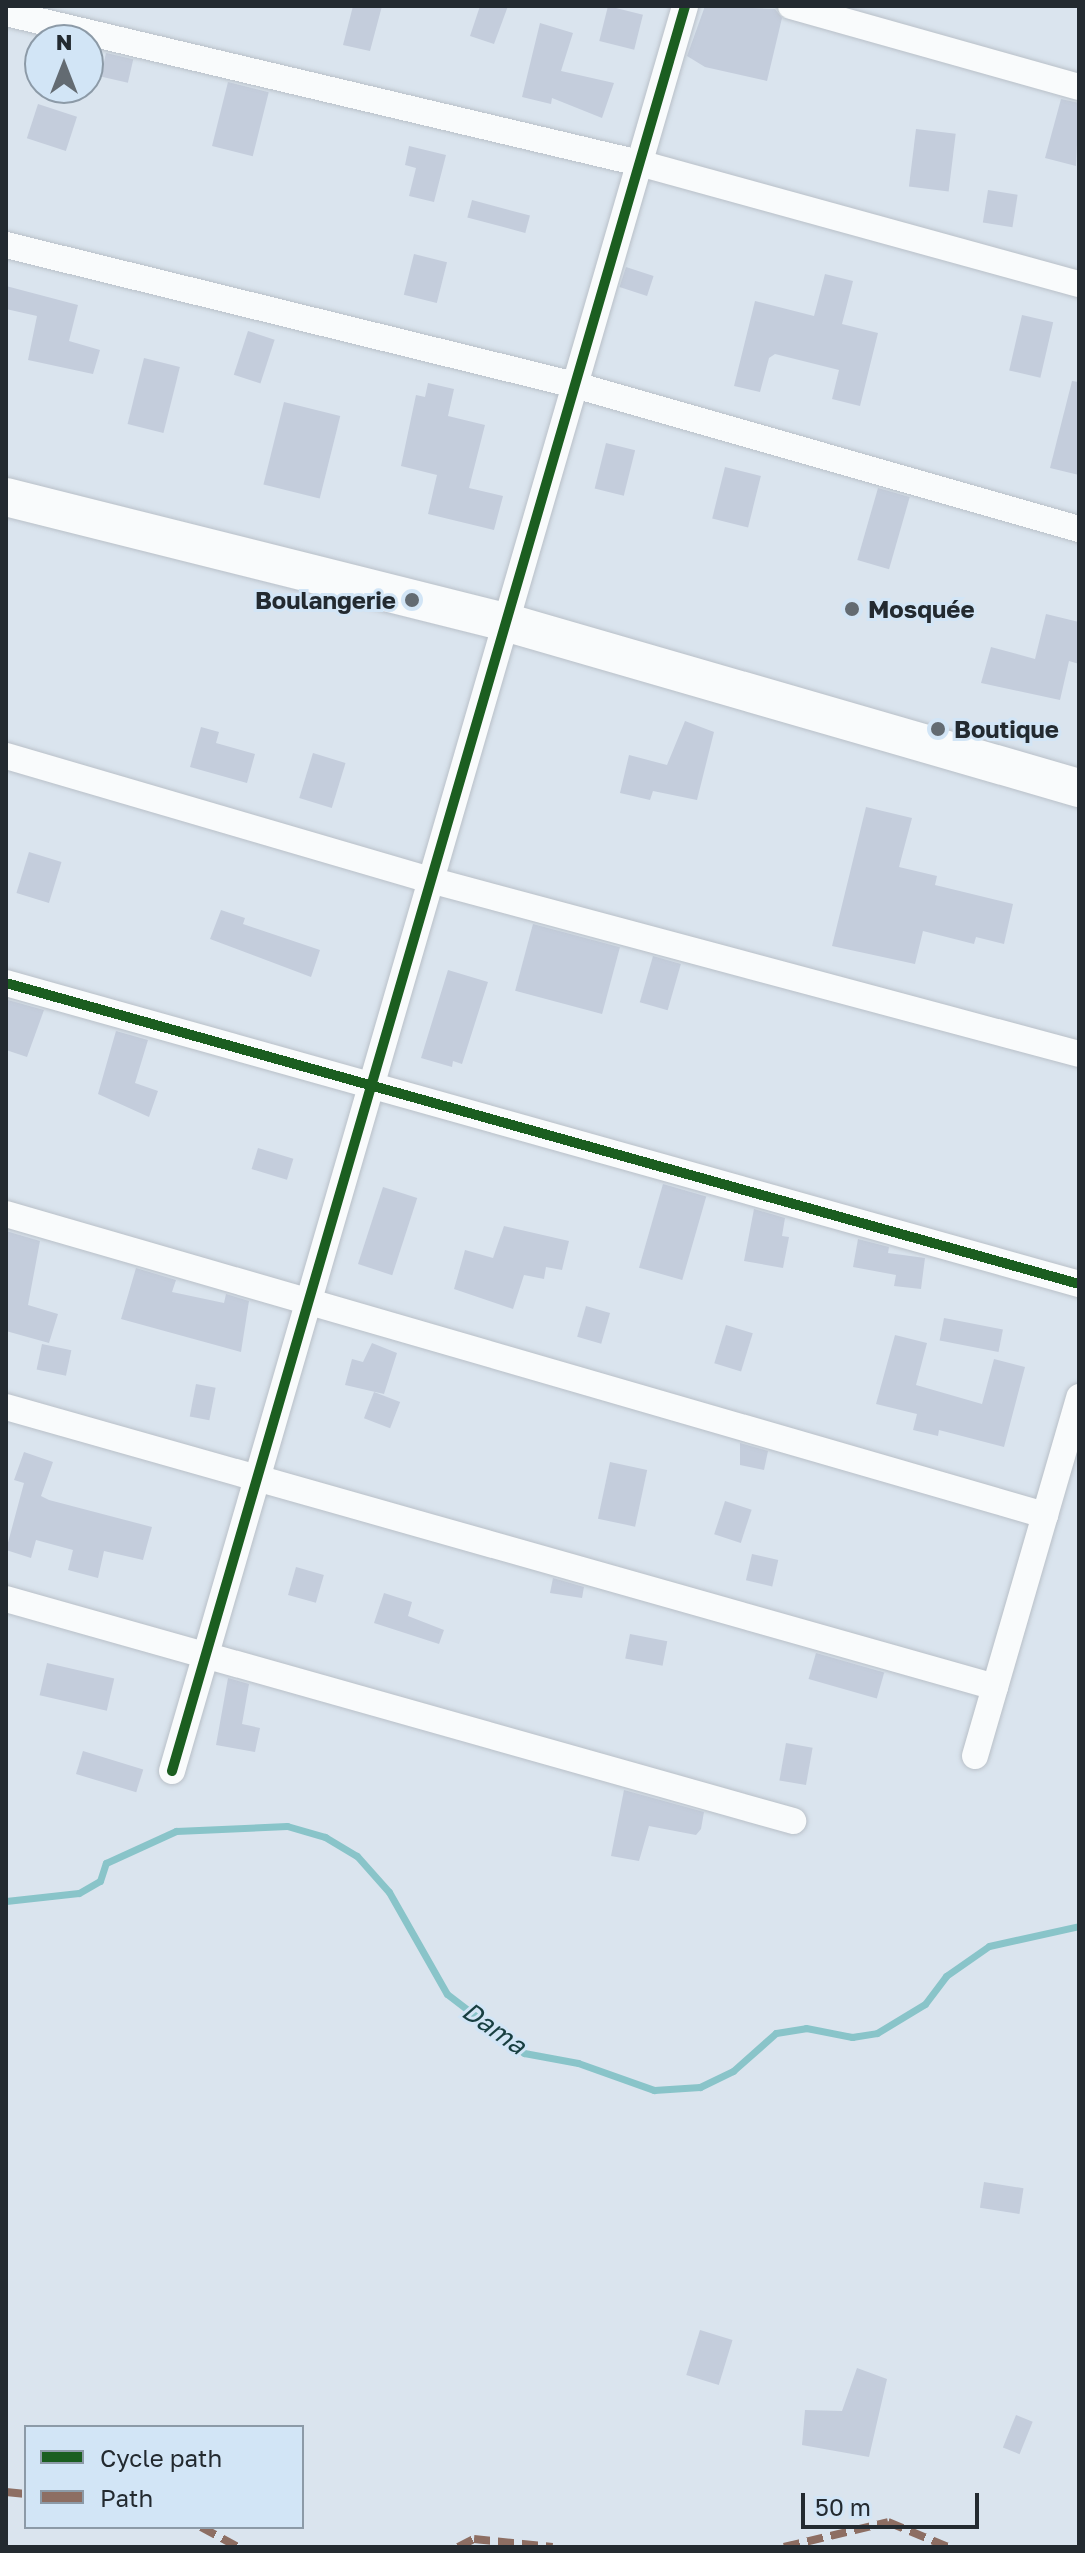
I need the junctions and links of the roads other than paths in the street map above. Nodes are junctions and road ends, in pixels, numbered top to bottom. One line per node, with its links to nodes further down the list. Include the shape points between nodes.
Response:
1 (685, 6): 5 (street)
2 (791, 6): 4 (street)
3 (6, 13): 5 (street)
4 (1079, 87)
5 (639, 163): 7 (street); 8 (street)
6 (6, 245): 8 (street)
7 (1079, 284)
8 (575, 385): 10 (street); 11 (street)
9 (6, 497): 11 (street)
10 (1079, 529)
11 (505, 622): 13 (street); 14 (street)
12 (6, 756): 14 (street)
13 (1079, 788)
14 (430, 880): 16 (street); 17 (street)
15 (6, 983): 17 (street)
16 (1079, 1054)
17 (371, 1085): 19 (street); 20 (street)
18 (6, 1214): 20 (street)
19 (1079, 1284)
20 (308, 1301): 23 (street); 24 (street)
21 (1079, 1397): 24 (street)
22 (6, 1407): 23 (street)
23 (256, 1481): 26 (street); 27 (street)
24 (1045, 1515): 27 (street)
25 (6, 1599): 26 (street)
26 (205, 1655): 29 (street); 30 (street)
27 (995, 1687): 28 (street)
28 (975, 1756)
29 (172, 1771)
30 (793, 1821)

